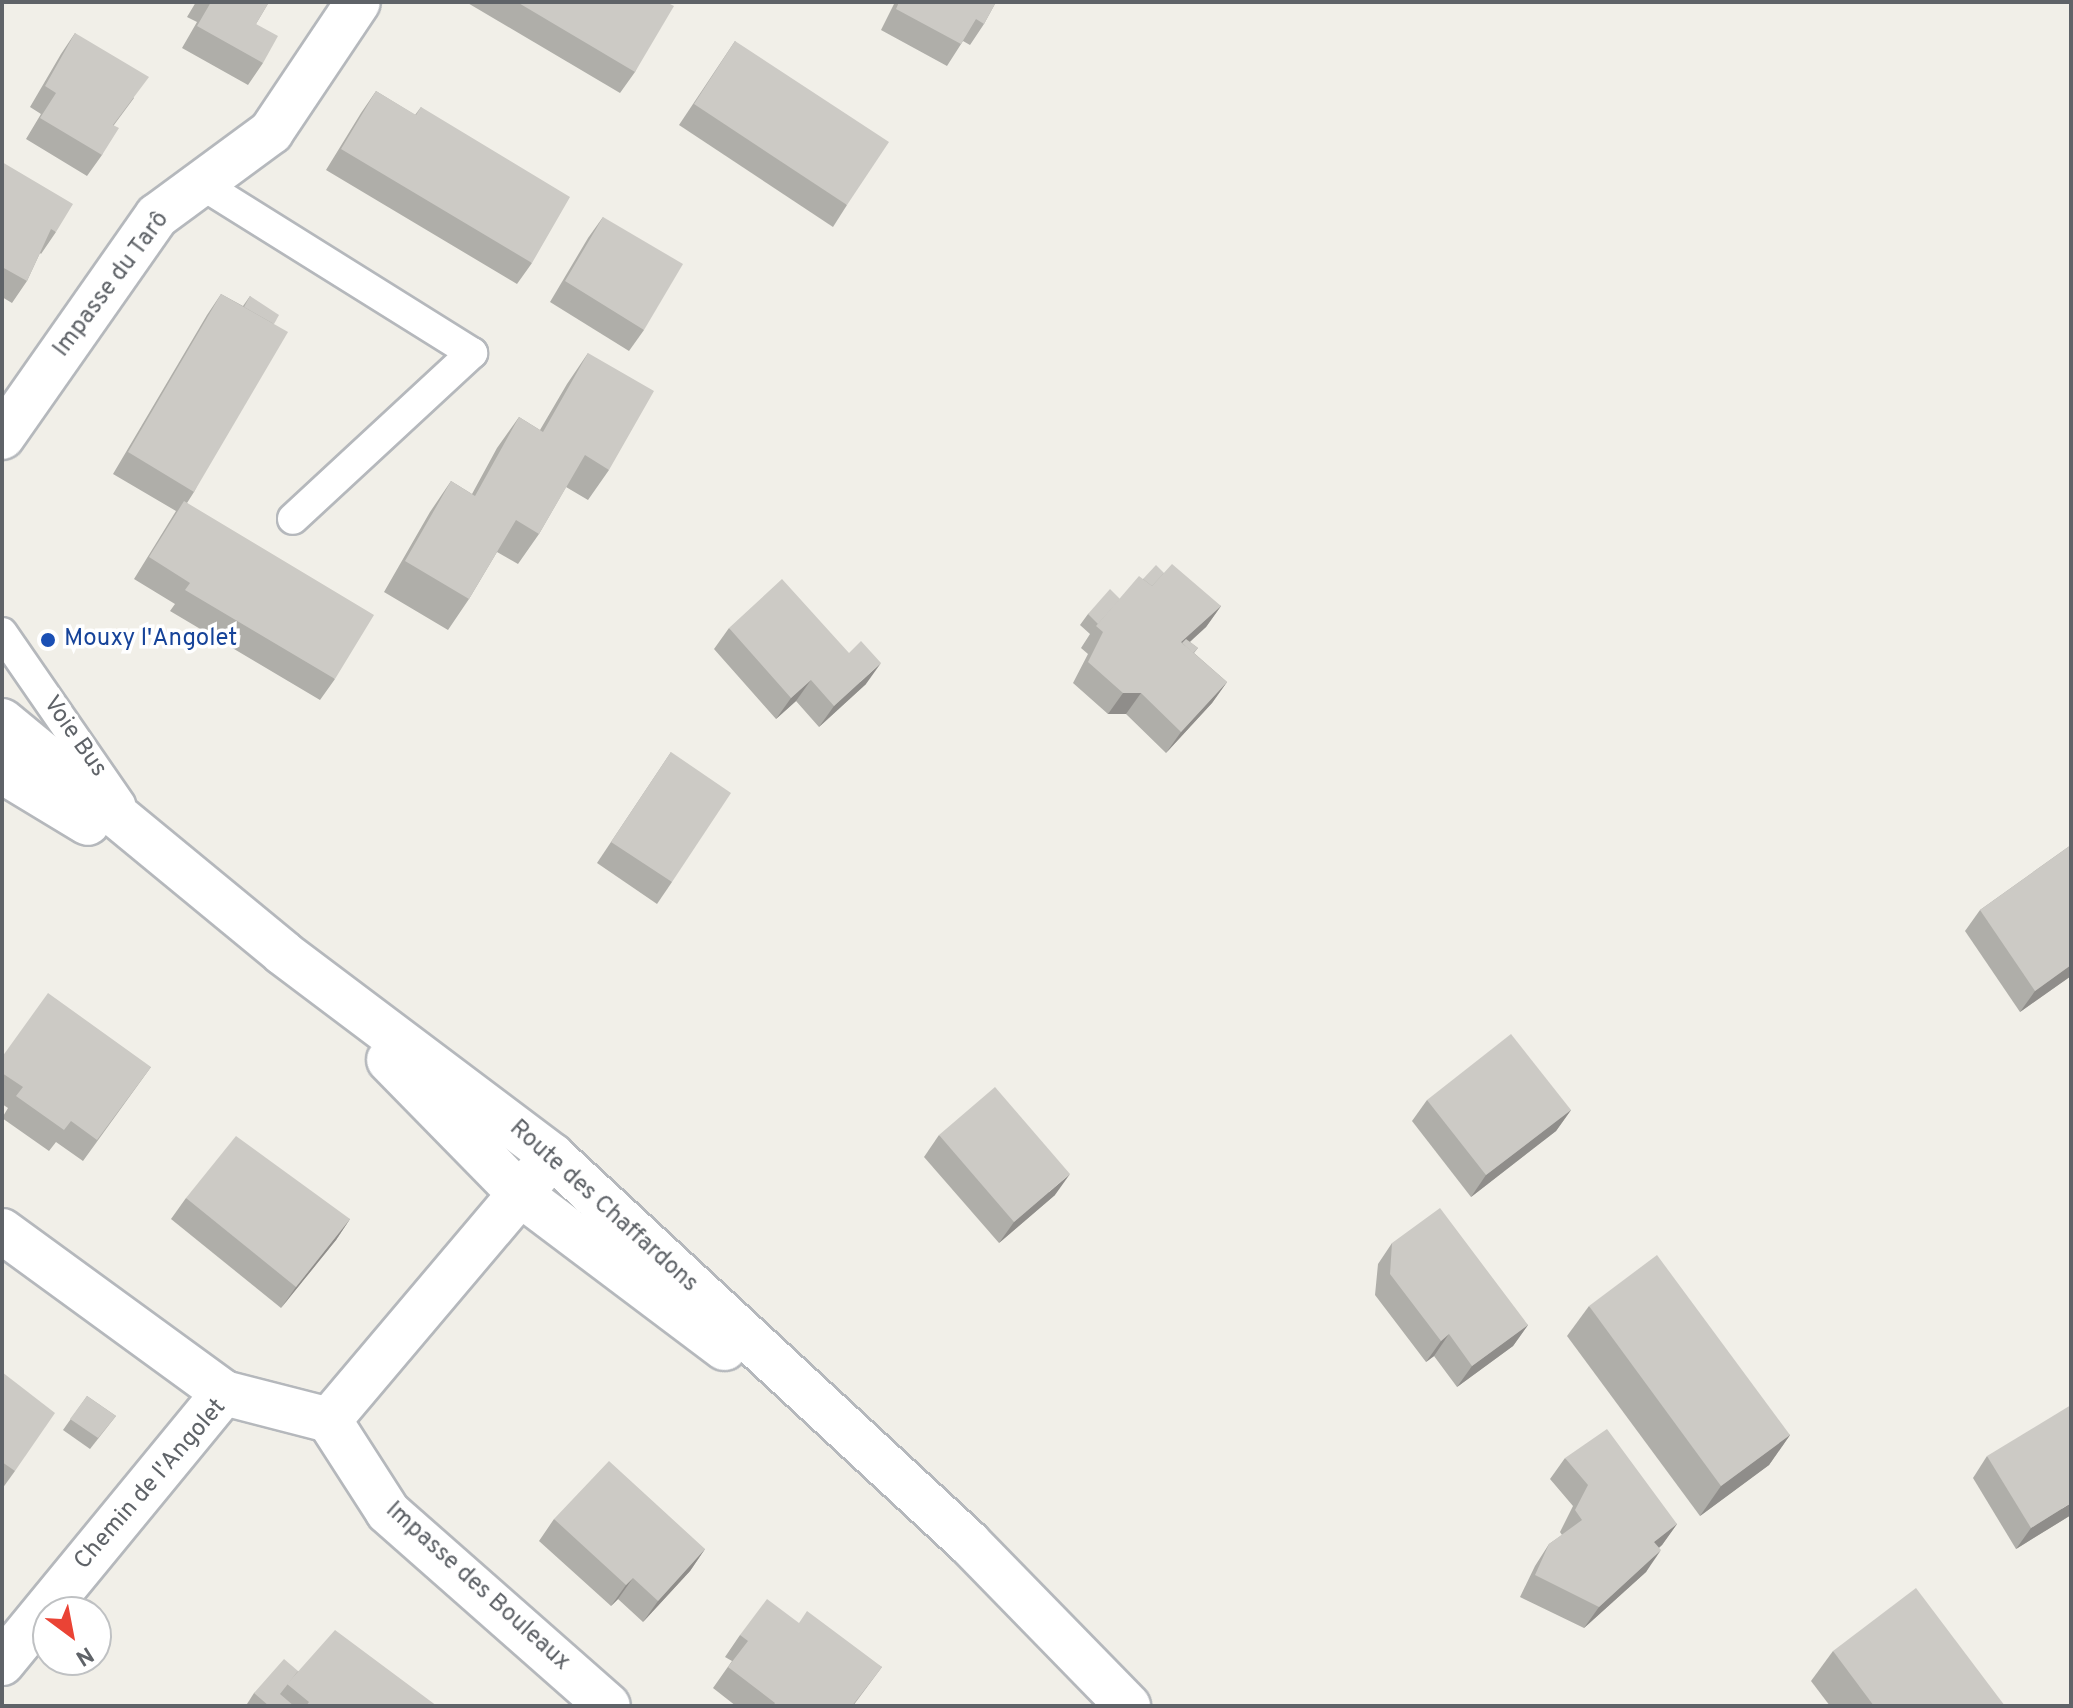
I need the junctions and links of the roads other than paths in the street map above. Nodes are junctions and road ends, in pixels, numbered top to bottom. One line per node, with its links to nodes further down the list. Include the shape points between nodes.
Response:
1 (358, 2): 2 (main road, Impasse du Tarô, via 271,132)
2 (200, 183): 3 (main road, Impasse du Tarô, via 157,216); 4 (lane, via 472,353)
3 (2, 437)
4 (293, 519)
5 (2, 633): 8 (lane, Voie Bus)
6 (2, 721): 8 (main road, Route des Chaffardons)
7 (2, 771): 9 (main road)
8 (146, 841): 9 (main road, Route des Chaffardons)
9 (240, 916): 10 (main road, Route des Chaffardons)
10 (283, 953): 11 (main road, Route des Chaffardons); 12 (main road)
11 (552, 1156): 12 (main road); 16 (main road, Route des Chaffardons)
12 (520, 1194): 15 (main road); 16 (main road)
13 (2, 1231): 14 (main road)
14 (224, 1393): 15 (main road, Chemin de l'Angolet); 17 (main road, Chemin de l'Angolet)
15 (329, 1420): 18 (main road, Impasse des Bouleaux, via 388,1512)
16 (890, 1470): 19 (main road, Route des Chaffardons)
17 (2, 1663)
18 (608, 1706)
19 (1128, 1706)

